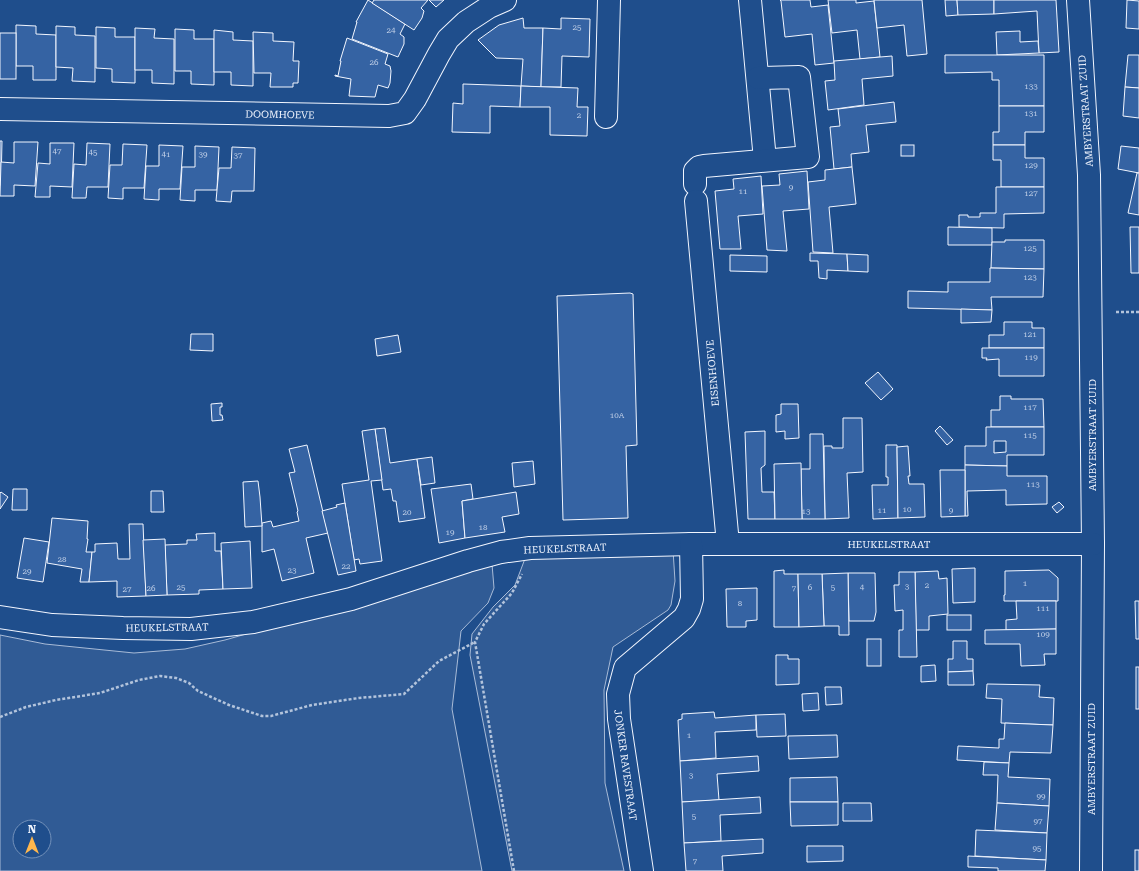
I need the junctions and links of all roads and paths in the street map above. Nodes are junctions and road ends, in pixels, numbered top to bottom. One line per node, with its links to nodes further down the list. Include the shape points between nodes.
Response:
1 (505, 0): 6 (street, DOOMHOEVE, via 466,22 448,38 405,113 390,116)
2 (609, 0): 7 (street)
3 (750, 0): 5 (street)
4 (1078, 0): 11 (street, AMBYERSTRAAT ZUID, via 1089,175)
5 (758, 78): 8 (street); 8 (street, EISENHOEVE, via 799,77 808,157)
6 (0, 109)
7 (606, 117)
8 (764, 160): 10 (street, EISENHOEVE, via 699,167 695,170)
9 (691, 544): 10 (street, HEUKELSTRAAT); 12 (street, HEUKELSTRAAT); 17 (street, JONKER RAVESTRAAT, via 692,599 689,609 684,618 625,668 618,694 619,719)
10 (728, 544): 11 (street, HEUKELSTRAAT)
11 (1093, 544): 18 (street, AMBYERSTRAAT ZUID)
12 (530, 548): 13 (street, HEUKELSTRAAT, via 501,552 352,598 253,622 191,629 123,628 52,625); 14 (path, via 518,584 484,624)
13 (0, 617)
14 (475, 642): 15 (path, via 439,661 404,694 312,705 271,716 262,716 229,705 198,691 189,683 160,676 100,693 26,707); 16 (path)
15 (0, 717)
16 (514, 871)
17 (642, 871)
18 (1091, 871)

